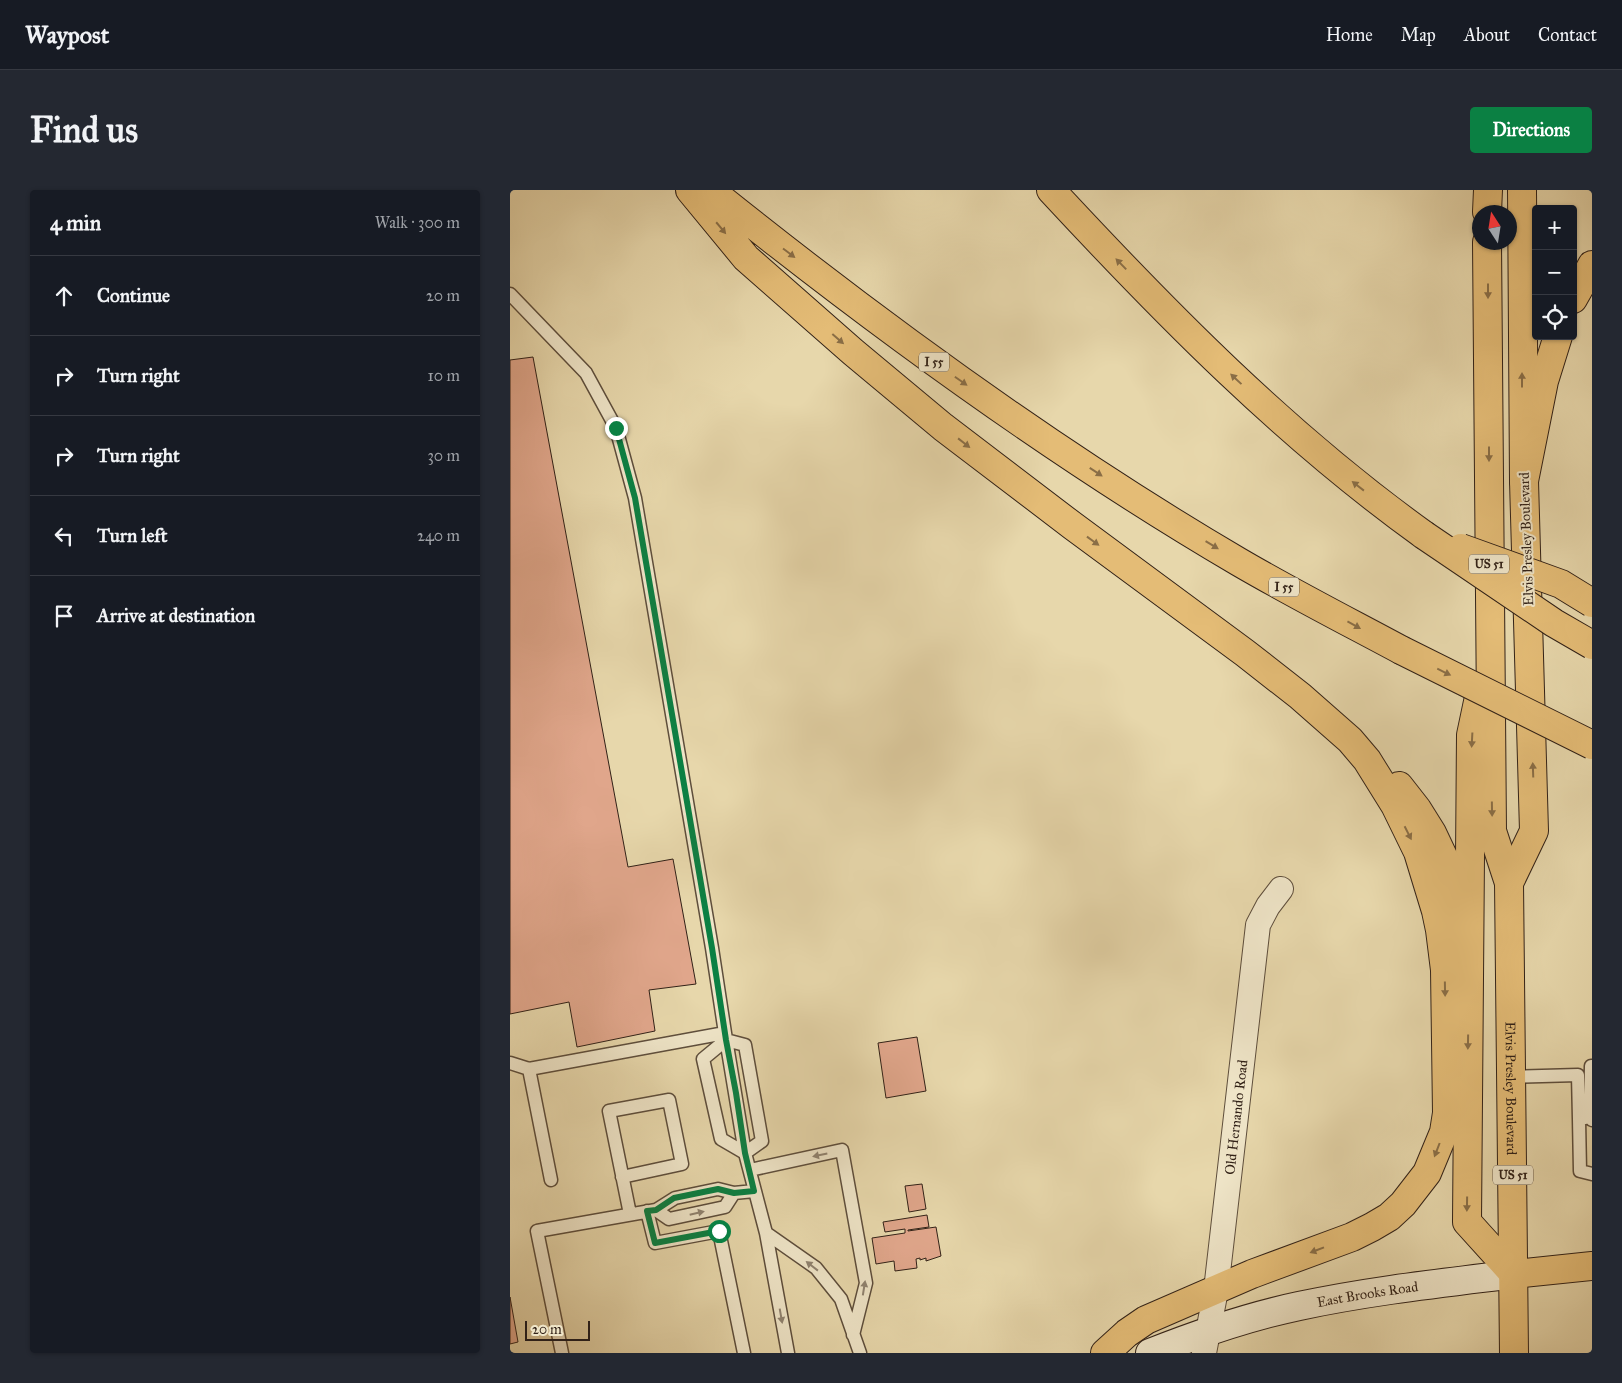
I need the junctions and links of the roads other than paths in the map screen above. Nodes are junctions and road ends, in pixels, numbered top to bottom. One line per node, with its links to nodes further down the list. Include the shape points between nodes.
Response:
1 (690, 190): 18 (main road, one-way to 18, via 746,258 853,352 943,427 1300,696 1350,740)
2 (710, 190): 17 (main road, I 55, one-way to 17, bridge, via 922,354 1170,520 1240,563 1401,650)
3 (1051, 190): 13 (main road, one-way to 3, via 1273,414 1208,353)
4 (1488, 190): 6 (main road)
5 (1522, 190): 12 (main road, Elvis Presley Boulevard / US 51, one-way to 5)
6 (1487, 205)
7 (1487, 250): 15 (main road, Elvis Presley Boulevard / US 51, one-way to 15)
8 (1592, 265): 10 (main road)
9 (510, 294): 22 (lane, via 586,373 616,428 635,498)
10 (1575, 295)
11 (1557, 340): 12 (main road, via 1542,390)
12 (1524, 481): 19 (main road, Elvis Presley Boulevard / US 51, one-way to 12, via 1534,830)
13 (1424, 535): 14 (main road, bridge, via 1561,584); 16 (main road, bridge)
14 (1592, 603)
15 (1490, 640): 19 (main road, Elvis Presley Boulevard / US 51, one-way to 19, via 1492,831); 21 (main road, one-way to 21, via 1471,735)
16 (1592, 646)
17 (1592, 745)
18 (1367, 760): 21 (main road, via 1402,789 1432,833 1456,889); 40 (main road, one-way to 40, via 1395,805 1418,852 1432,892 1440,930 1445,970 1448,1096 1444,1132 1427,1173 1404,1204 1389,1217 1352,1237)
19 (1509, 883): 26 (main road, Elvis Presley Boulevard / US 51)
20 (1282, 889): 40 (street, Old Hernando Road, via 1258,925)
21 (1469, 953): 39 (main road, one-way to 39, via 1467,1222)
22 (725, 1037): 25 (lane); 28 (lane); 28 (lane, via 745,1045 762,1141); 28 (lane, via 703,1059 721,1140)
23 (510, 1063): 25 (lane)
24 (1591, 1066): 27 (lane)
25 (529, 1069): 32 (lane)
26 (1512, 1077): 27 (lane, via 1578,1075); 39 (main road, Elvis Presley Boulevard / US 51)
27 (1590, 1117): 30 (lane, via 1580,1171)
28 (745, 1153): 29 (lane)
29 (750, 1170): 33 (lane); 41 (lane, one-way to 29, via 866,1283 842,1150)
30 (1592, 1174)
31 (622, 1177): 31 (lane, via 610,1111 669,1100 682,1164); 36 (lane)
32 (551, 1180)
33 (754, 1191): 34 (lane); 37 (lane)
34 (734, 1193): 35 (lane, via 718,1189 674,1198); 35 (lane, one-way to 34, via 669,1219 725,1207)
35 (652, 1211): 36 (lane); 44 (lane, via 655,1243 719,1231)
36 (630, 1214): 43 (lane, via 537,1231)
37 (766, 1234): 41 (lane, one-way to 37, via 840,1299 816,1268); 45 (lane, one-way to 45)
38 (1592, 1266): 39 (main road, East Brooks Road)
39 (1514, 1274): 42 (main road, East Brooks Road, via 1299,1306); 49 (main road, Elvis Presley Boulevard / US 51)
40 (1216, 1290): 42 (street, Old Hernando Road); 47 (main road, via 1146,1320)
41 (853, 1335): 46 (lane)
42 (1206, 1342): 48 (main road, East Brooks Road)
43 (562, 1353)
44 (744, 1353)
45 (788, 1353)
46 (860, 1353)
47 (1105, 1353)
48 (1150, 1353)
49 (1514, 1353)

